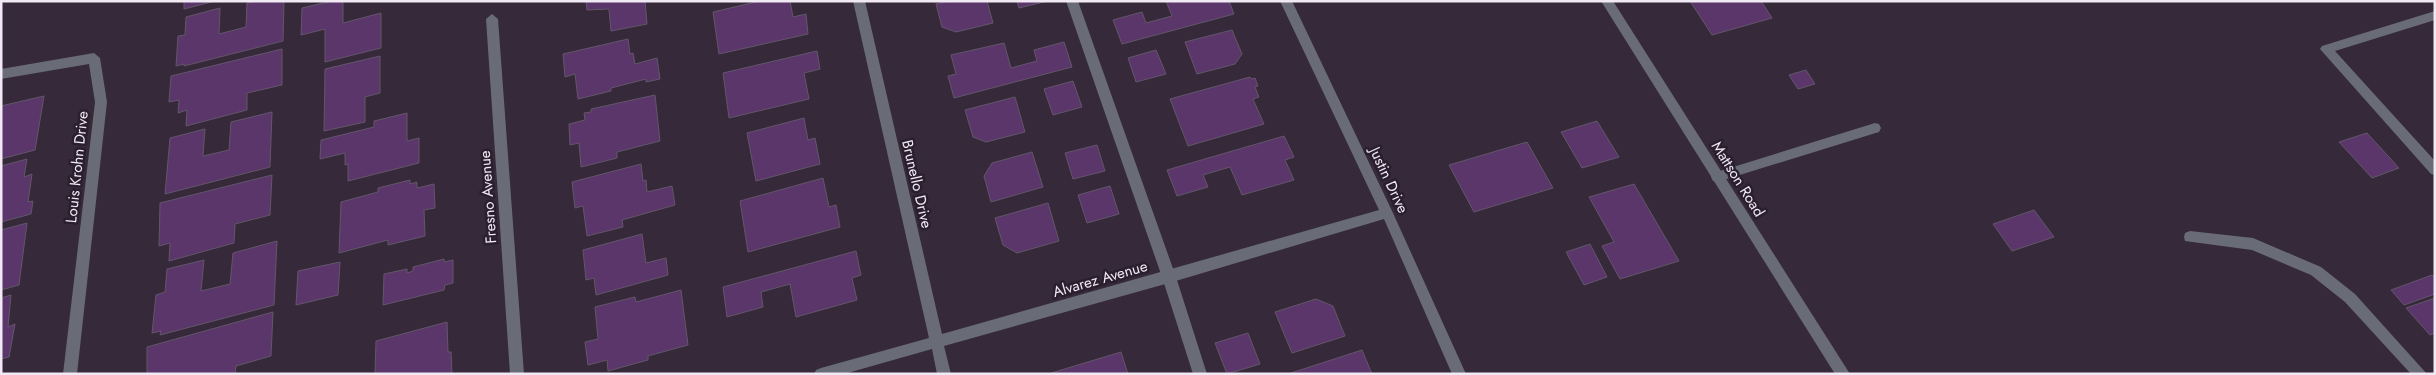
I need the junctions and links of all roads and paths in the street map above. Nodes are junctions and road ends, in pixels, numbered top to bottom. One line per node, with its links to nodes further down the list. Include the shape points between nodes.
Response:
1 (859, 1): 14 (street, Brunello Drive)
2 (1072, 1): 13 (street)
3 (1286, 1): 11 (street, Justin Drive)
4 (1607, 1): 10 (street, Mattson Road)
5 (2435, 15): 9 (street, via 2326,48)
6 (492, 19): 16 (street, Fresno Avenue)
7 (1, 74): 15 (street, Louis Krohn Drive, via 94,58 101,102)
8 (1875, 128): 10 (street)
9 (2435, 170)
10 (1717, 177): 21 (street, Mattson Road)
11 (1387, 212): 13 (street, Alvarez Avenue); 20 (street, Justin Drive)
12 (2190, 237): 22 (street, via 2253,244 2316,271 2350,298)
13 (1169, 277): 14 (street, Alvarez Avenue); 19 (street)
14 (936, 341): 17 (street, Alvarez Avenue); 18 (street, Brunello Drive)
15 (70, 374)
16 (517, 374)
17 (821, 374)
18 (944, 374)
19 (1200, 374)
20 (1459, 374)
21 (1843, 374)
22 (2420, 374)

